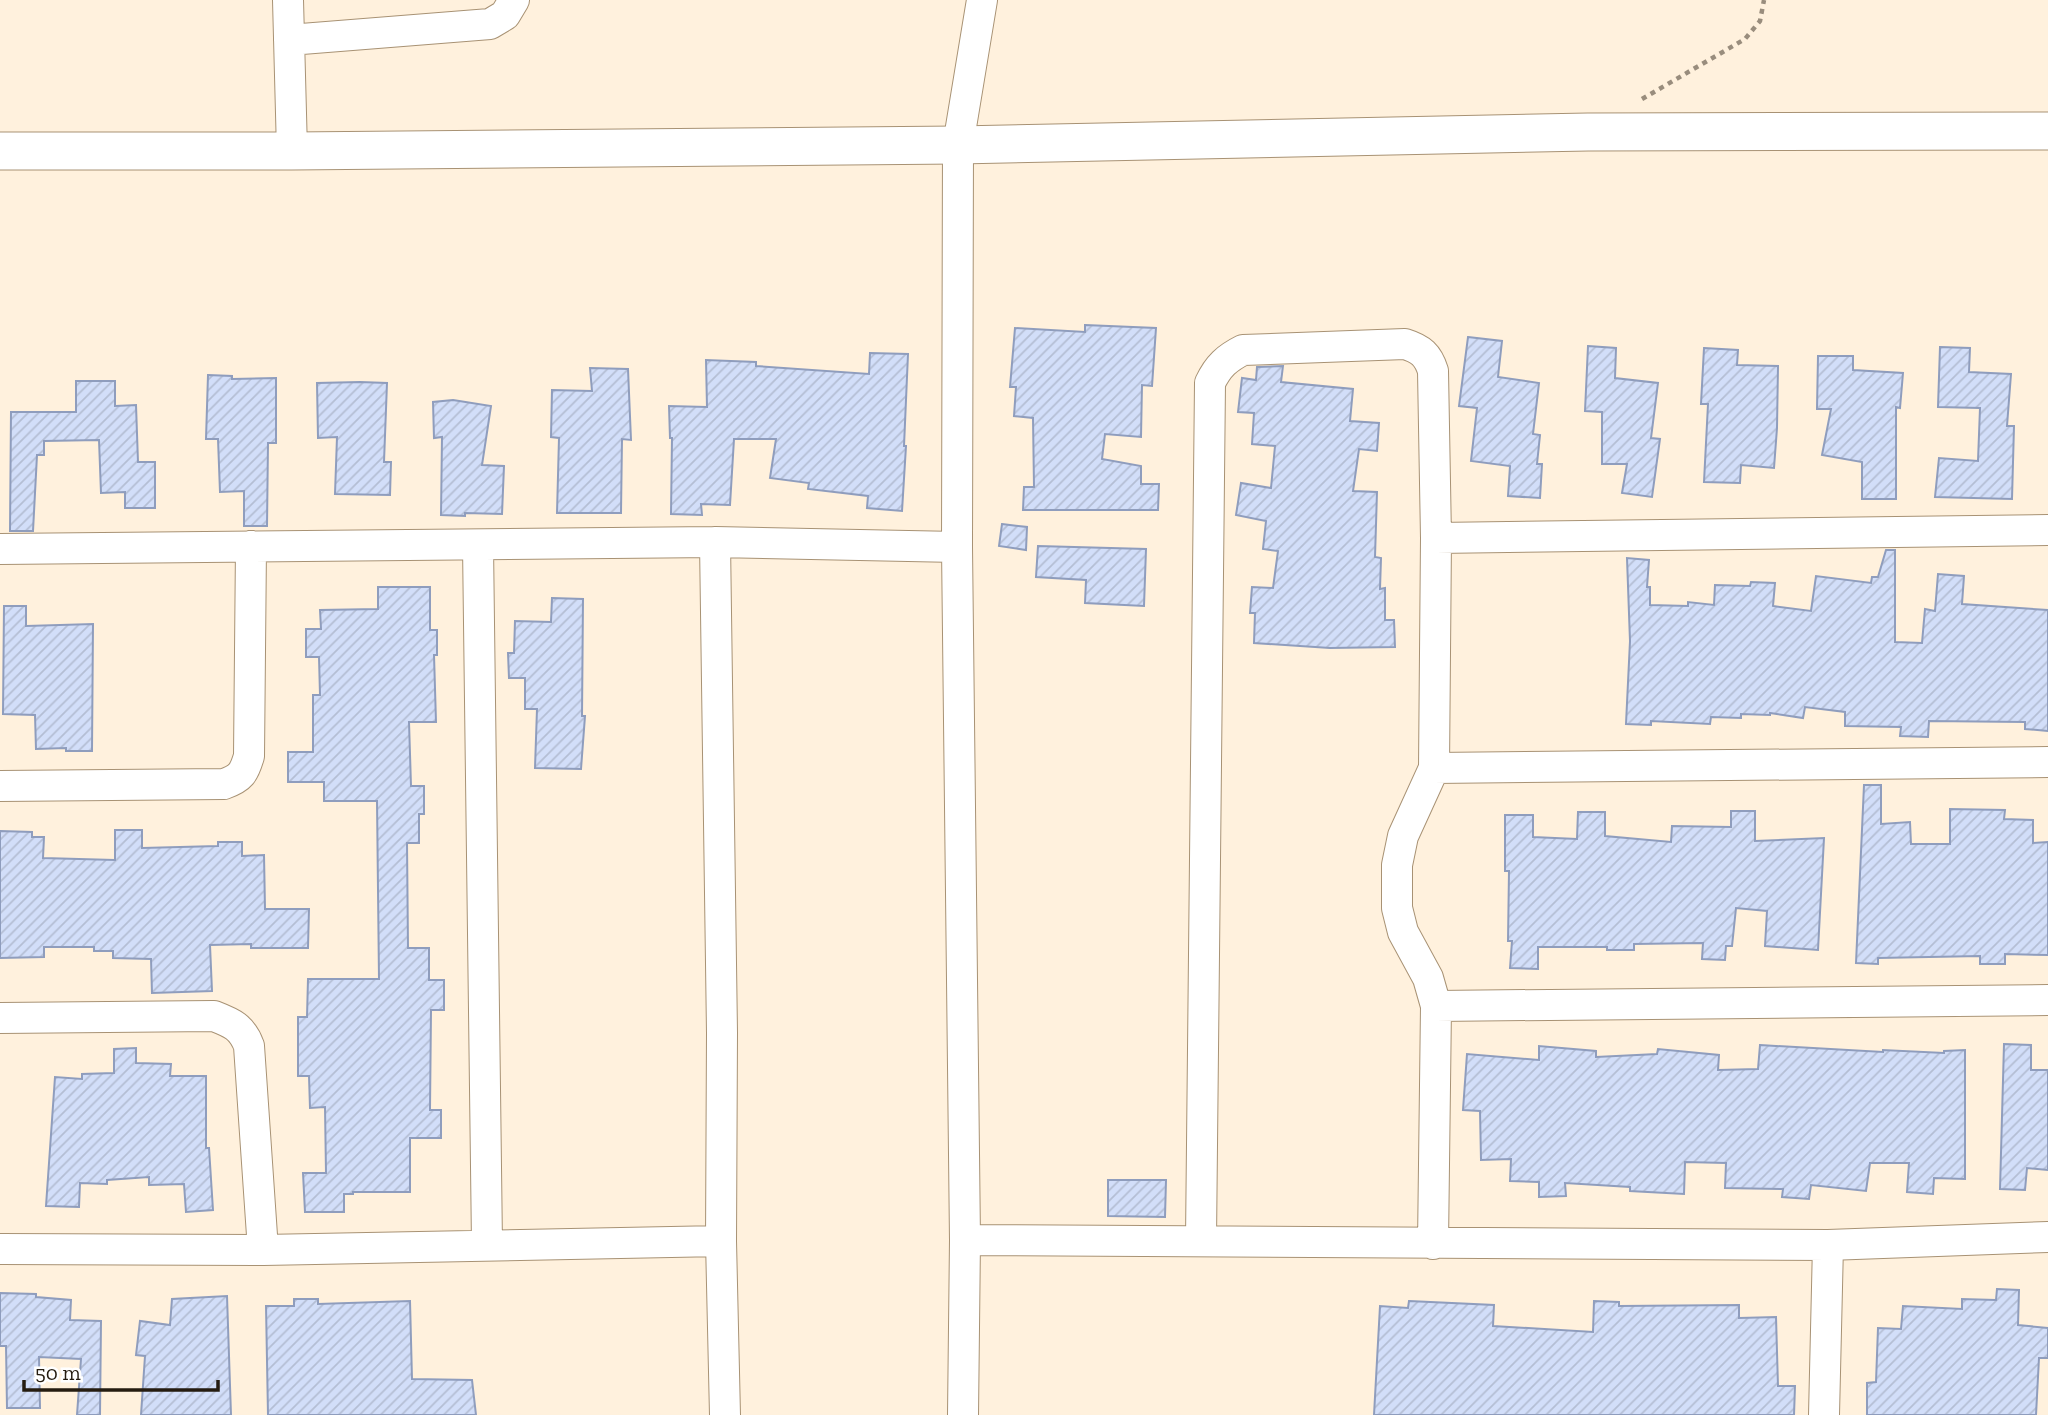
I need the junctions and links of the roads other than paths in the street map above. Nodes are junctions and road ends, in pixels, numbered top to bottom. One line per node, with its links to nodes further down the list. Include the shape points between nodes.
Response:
1 (288, 0): 4 (street)
2 (514, 0): 4 (street, via 505,15 490,23)
3 (982, 0): 6 (street)
4 (289, 40): 8 (street)
5 (2048, 131): 6 (street, via 1588,132)
6 (958, 145): 8 (street); 14 (street)
7 (0, 151): 8 (street)
8 (292, 151)
9 (2048, 530): 10 (street)
10 (1436, 538): 17 (street); 24 (street, via 1433,372 1419,348 1405,344 1243,350 1216,370 1210,383)
11 (715, 542): 12 (street); 14 (street); 25 (street)
12 (478, 545): 13 (street); 26 (street)
13 (251, 546): 15 (street); 18 (street, via 249,756 239,779 224,784)
14 (957, 547): 23 (street)
15 (0, 549)
16 (2048, 762): 17 (street)
17 (1434, 768): 20 (street, via 1403,836 1397,865 1397,908)
18 (0, 786)
19 (2048, 1000): 20 (street)
20 (1436, 1006): 27 (street)
21 (0, 1018): 30 (street, via 214,1016 235,1024 249,1046)
22 (2048, 1237): 28 (street)
23 (965, 1240): 24 (street); 32 (street)
24 (1201, 1240): 27 (street)
25 (721, 1241): 26 (street); 31 (street)
26 (487, 1244): 30 (street)
27 (1433, 1244): 28 (street)
28 (1828, 1245): 33 (street)
29 (0, 1249): 30 (street)
30 (263, 1250)
31 (725, 1415)
32 (963, 1415)
33 (1824, 1415)

